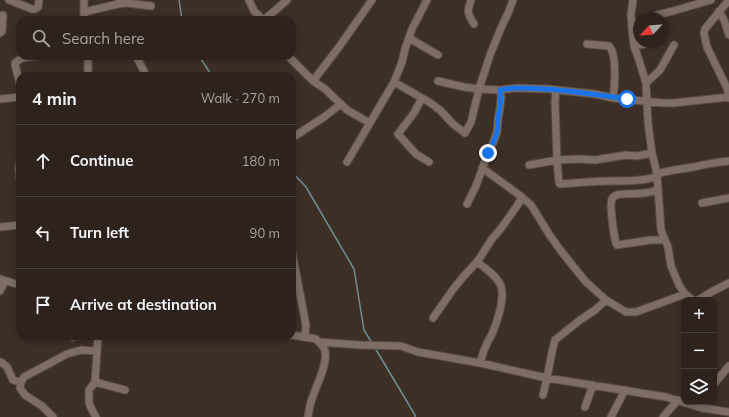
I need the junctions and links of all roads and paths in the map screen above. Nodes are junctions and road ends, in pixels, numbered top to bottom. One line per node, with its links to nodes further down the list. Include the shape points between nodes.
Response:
1 (9, 0): 2 (street, via 32,9 38,7)
2 (39, 0)
3 (84, 0): 16 (street)
4 (249, 0): 20 (street)
5 (287, 0): 21 (street)
6 (372, 0): 38 (street)
7 (427, 0): 25 (street)
8 (471, 0): 22 (street, via 468,16)
9 (513, 0): 42 (street)
10 (632, 0): 26 (street)
11 (711, 0): 17 (street)
12 (729, 0): 15 (street)
13 (119, 2): 14 (street); 16 (street)
14 (151, 6)
15 (719, 11): 24 (street); 48 (street, via 704,34 707,47 725,82)
16 (84, 12): 19 (street)
17 (669, 12)
18 (3, 15): 23 (street)
19 (84, 16)
20 (259, 16)
21 (268, 16)
22 (474, 24)
23 (0, 33)
24 (729, 35)
25 (409, 38): 30 (street); 40 (street)
26 (633, 38)
27 (587, 44): 47 (street, via 610,46 612,49 615,86)
28 (674, 45): 41 (street, via 660,70)
29 (635, 48): 41 (street)
30 (438, 55)
31 (19, 60): 35 (street, via 15,65)
32 (88, 60): 36 (street)
33 (138, 60): 37 (street)
34 (292, 60): 38 (street)
35 (17, 72)
36 (88, 72)
37 (144, 72)
38 (313, 81): 51 (street)
39 (438, 81): 42 (street)
40 (394, 82): 46 (street); 52 (street)
41 (646, 83): 50 (street)
42 (479, 89): 43 (street); 46 (street, via 471,122 465,132)
43 (500, 90): 44 (street); 60 (street, via 497,132)
44 (556, 90): 47 (street); 55 (street)
45 (16, 97): 49 (street)
46 (422, 98): 58 (street, via 398,134 416,154)
47 (613, 98): 50 (street)
48 (729, 98): 50 (street, via 674,103)
49 (0, 99)
50 (647, 102): 54 (street)
51 (341, 104): 52 (street); 53 (street)
52 (370, 123): 57 (street)
53 (296, 135)
54 (652, 153): 55 (street, via 595,160); 61 (street)
55 (558, 160): 59 (street); 61 (street, via 560,184 626,181 647,179)
56 (729, 161): 61 (street, via 667,171)
57 (346, 162)
58 (429, 162)
59 (529, 165)
60 (482, 168): 63 (street); 66 (street)
61 (657, 175): 62 (street)
62 (657, 190): 69 (street, via 661,230); 69 (street, via 650,193 616,195 612,198 611,211 616,243 617,245)
63 (522, 197): 70 (street); 79 (street, via 531,205 557,245 586,282)
64 (729, 198): 65 (street)
65 (702, 203)
66 (467, 204)
67 (16, 225): 68 (street)
68 (0, 227)
69 (665, 240): 76 (street, via 671,266)
70 (477, 262): 80 (street, via 462,277); 87 (street, via 499,283 502,294 495,326)
71 (296, 273): 82 (street, via 306,325)
72 (2, 280): 74 (street); 75 (street)
73 (729, 283): 78 (street)
74 (16, 284)
75 (0, 291)
76 (685, 294): 77 (street); 79 (street, via 636,312 626,312)
77 (689, 297)
78 (703, 297)
79 (606, 300): 89 (street, via 555,340)
80 (434, 318)
81 (296, 335): 82 (street)
82 (305, 336): 84 (street, via 316,338)
83 (98, 340): 85 (street)
84 (319, 342): 87 (street, via 401,346 418,352); 104 (street, via 323,345 326,355)
85 (97, 351): 91 (street, via 81,350 67,354 24,377); 92 (street)
86 (0, 362): 91 (street, via 7,367 13,380)
87 (480, 364): 89 (street)
88 (729, 366): 90 (street)
89 (547, 378): 93 (street); 96 (street)
90 (717, 380)
91 (20, 382): 102 (street, via 20,388 25,395)
92 (95, 382): 94 (street); 103 (street, via 89,390 89,403)
93 (593, 385): 95 (street); 100 (street)
94 (125, 390)
95 (625, 390): 97 (street); 105 (street)
96 (543, 395)
97 (678, 400): 98 (street); 106 (street)
98 (681, 401)
99 (704, 405): 101 (street)
100 (585, 407)
101 (729, 412)
102 (53, 417)
103 (96, 417)
104 (308, 417)
105 (611, 417)
106 (663, 417)

